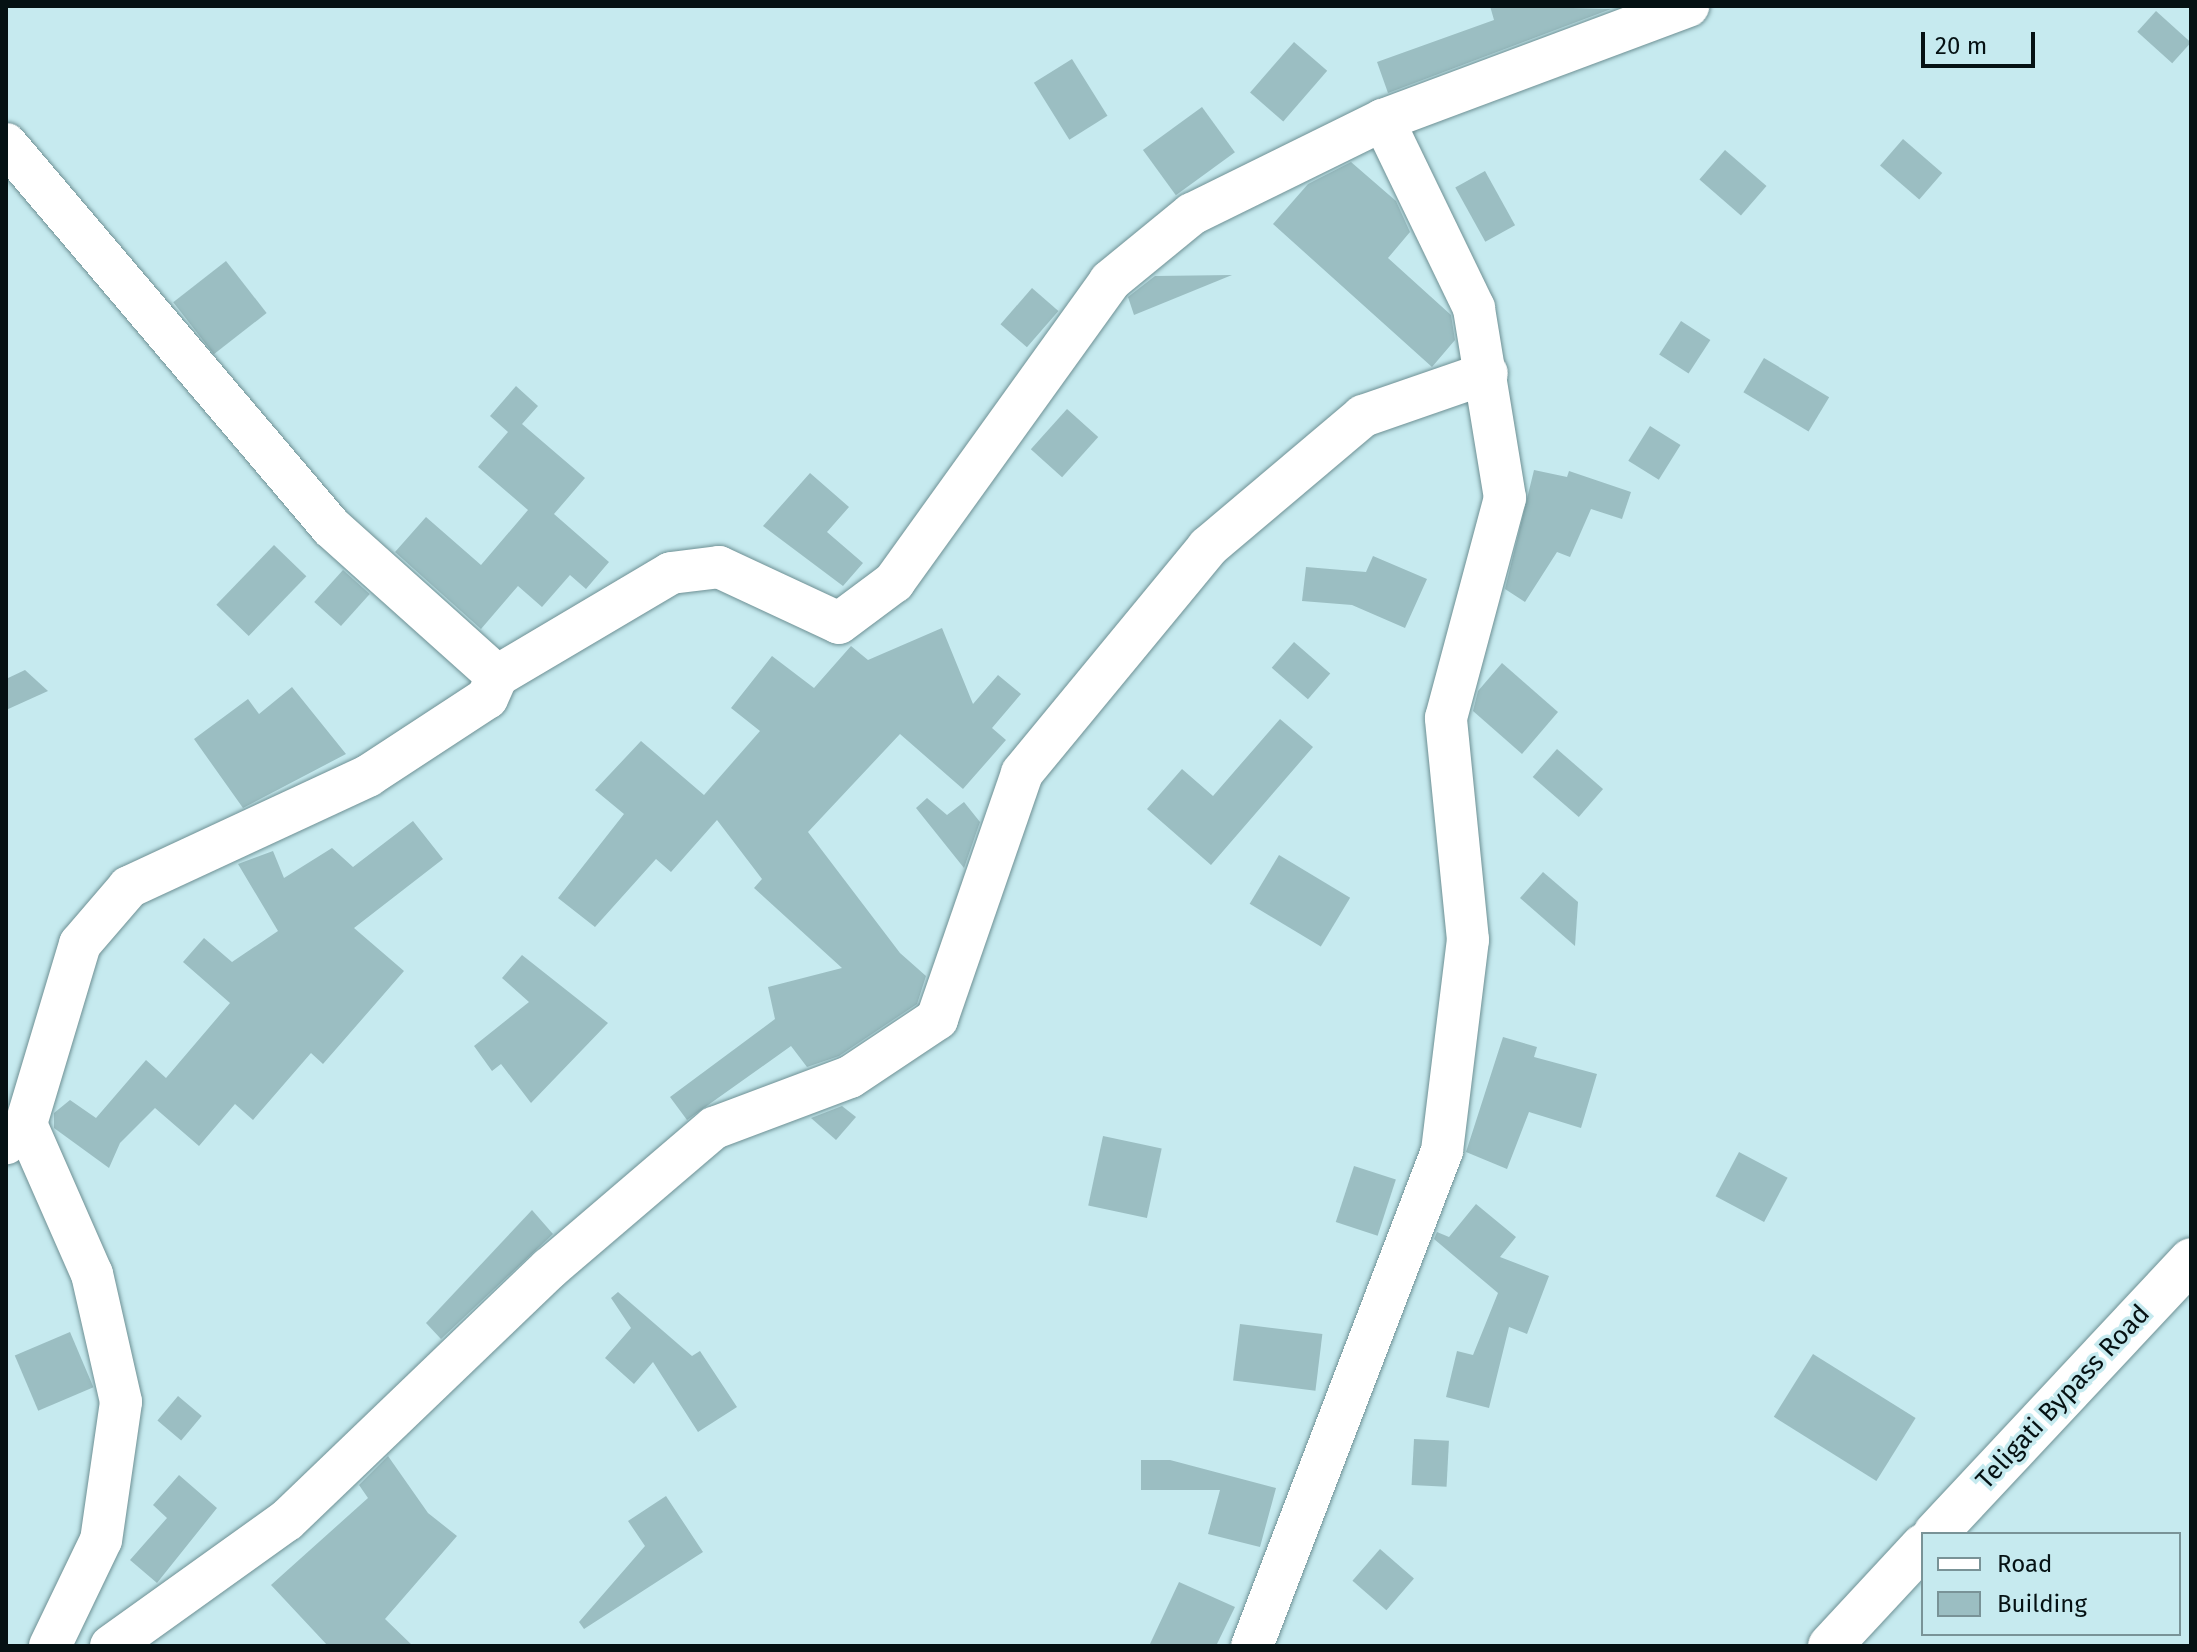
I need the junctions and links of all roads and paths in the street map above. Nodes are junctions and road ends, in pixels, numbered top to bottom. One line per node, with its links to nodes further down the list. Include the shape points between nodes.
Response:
1 (1688, 6): 2 (street)
2 (1383, 120): 4 (street, via 1474,308); 5 (street, via 1192,214 1110,281 894,582 839,623 719,567 671,573)
3 (6, 144): 5 (street, via 331,527)
4 (1487, 373): 11 (street, via 1363,416 1208,547 1022,773 937,1019 850,1077 714,1128 550,1268 287,1520); 12 (street, via 1505,498 1446,718 1468,940 1442,1151)
5 (497, 676): 6 (street, via 487,698 368,776 129,887 80,944)
6 (16, 1133): 10 (street, via 92,1274 121,1402 101,1540)
7 (2191, 1260): 8 (main road, Teligati Bypass Road)
8 (1937, 1532)
9 (1921, 1548): 13 (main road)
10 (50, 1646)
11 (111, 1646)
12 (1252, 1646)
13 (1830, 1646)

